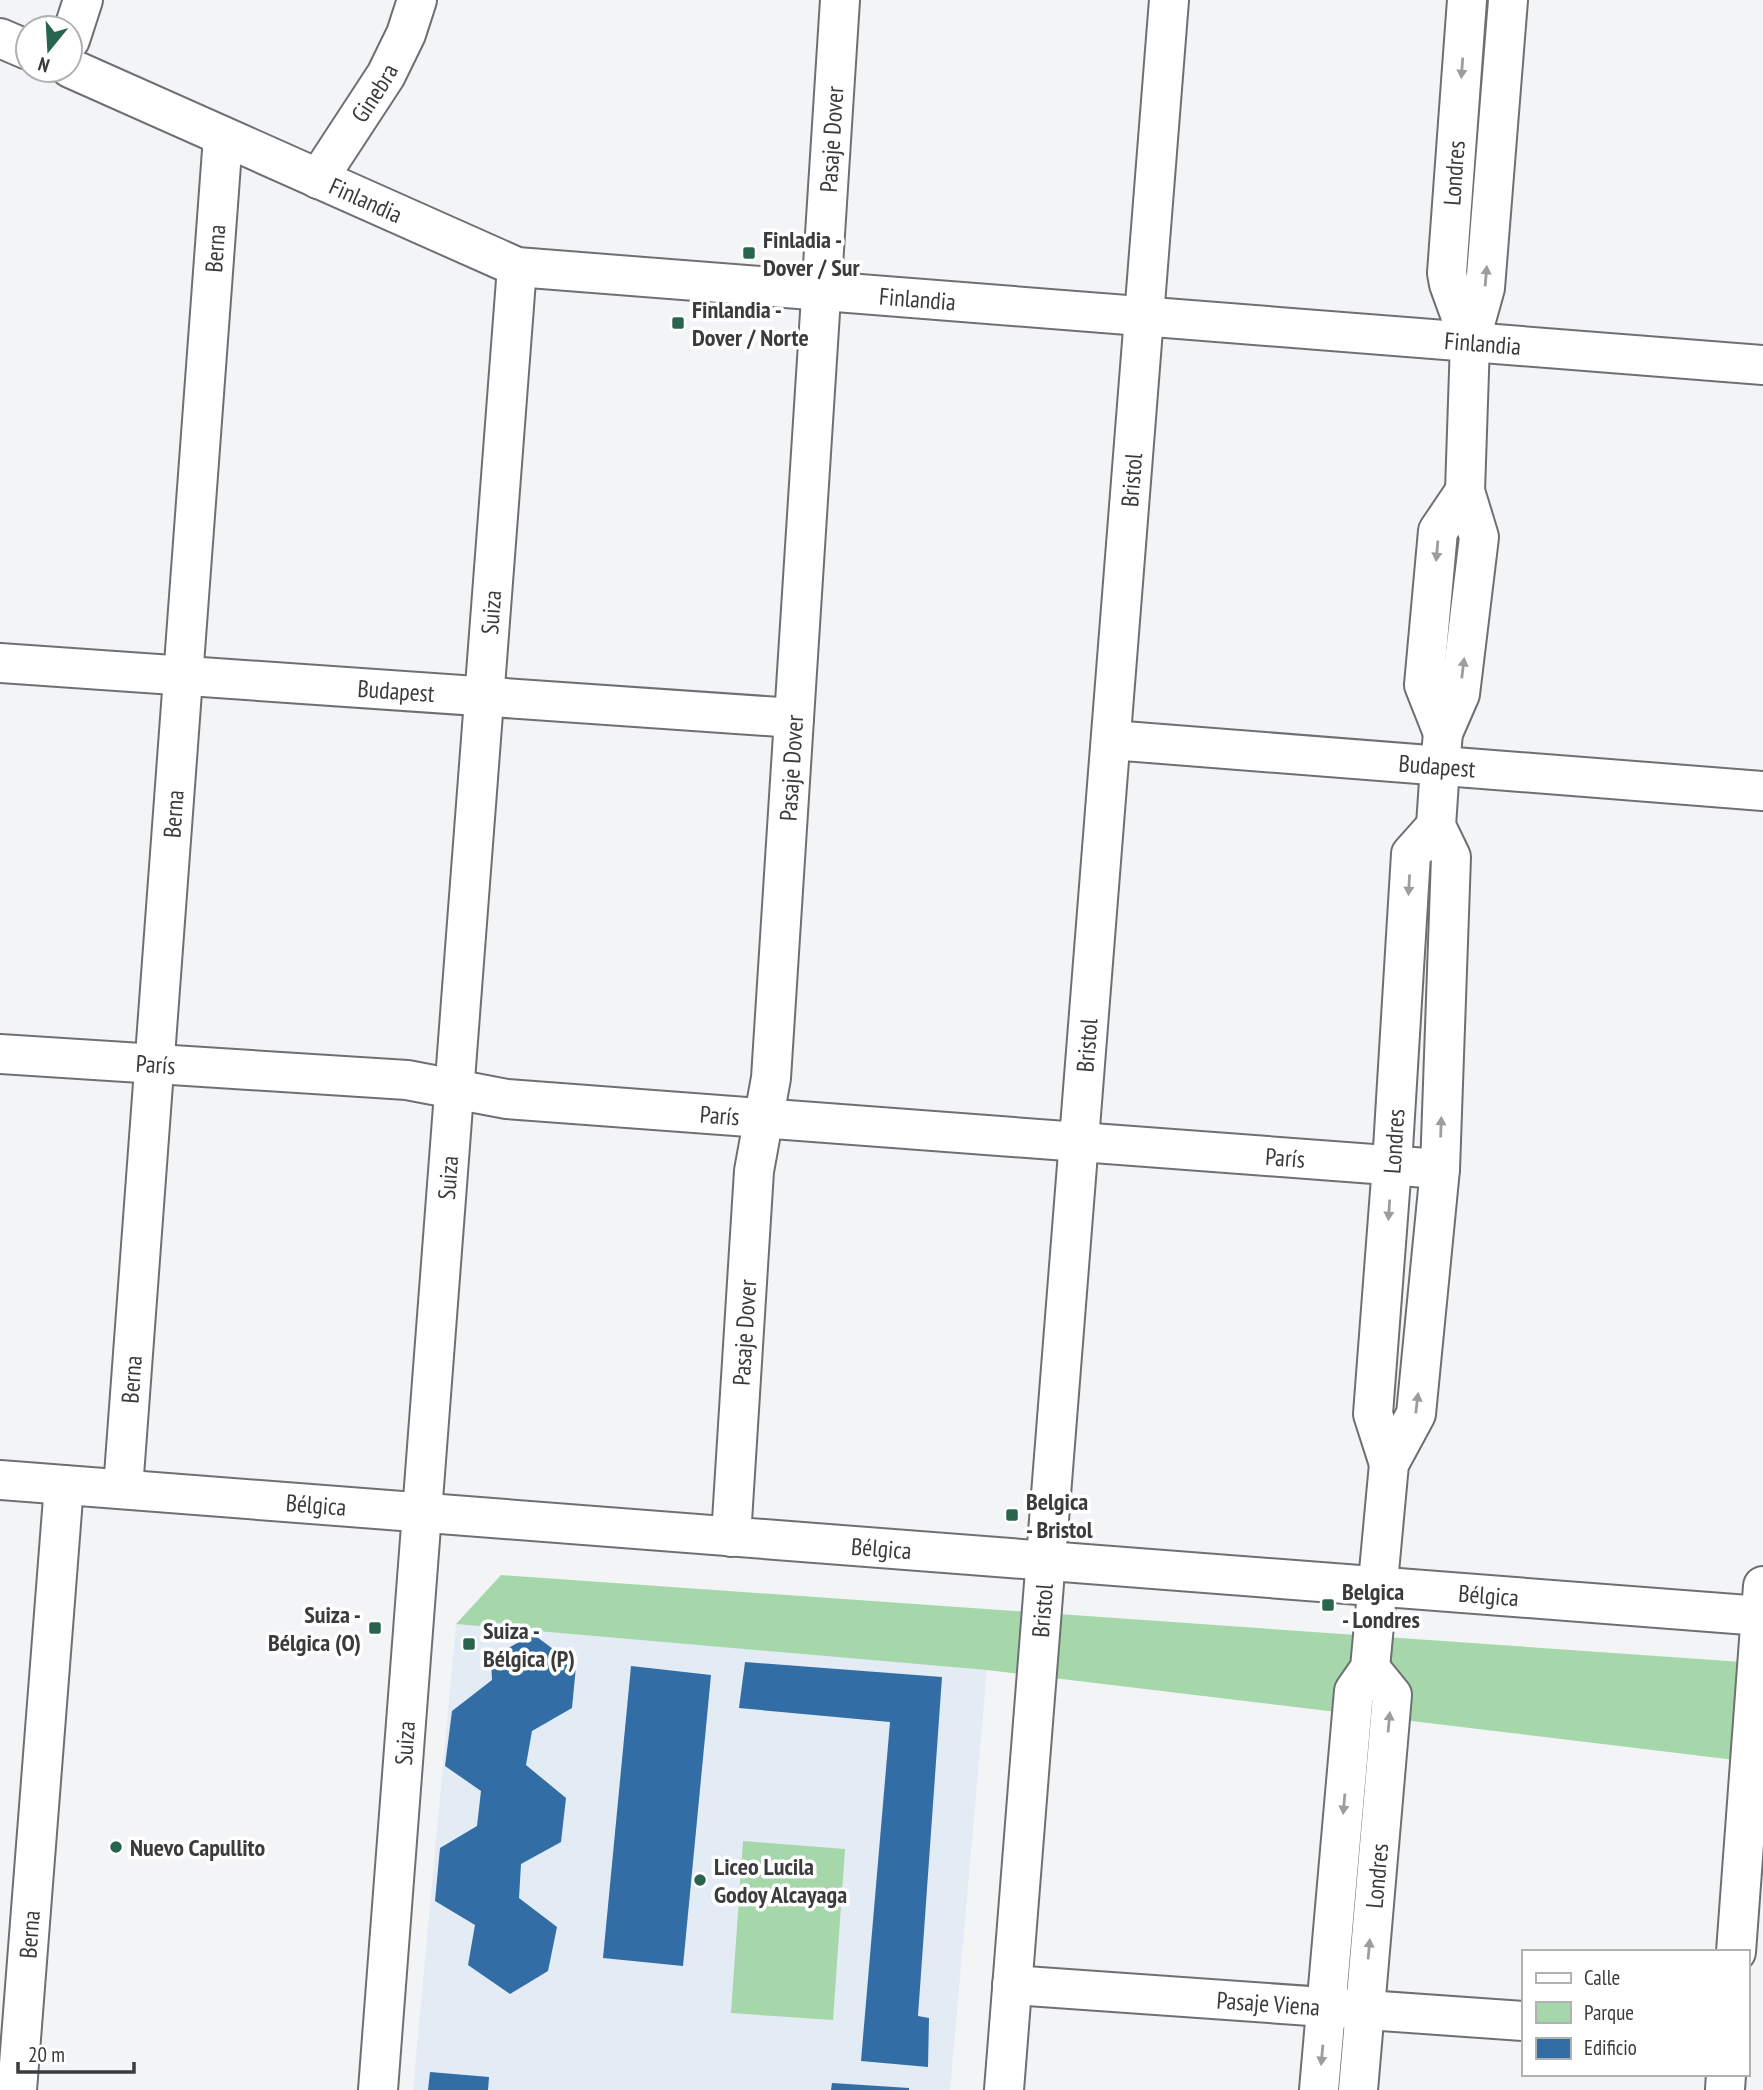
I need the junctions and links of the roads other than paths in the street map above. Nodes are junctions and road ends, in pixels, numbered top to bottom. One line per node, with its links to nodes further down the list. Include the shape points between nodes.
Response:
1 (417, 0): 8 (street, Ginebra, via 386,75)
2 (840, 0): 10 (street, Pasaje Dover)
3 (1169, 0): 11 (street, Bristol)
4 (1467, 0): 12 (street, Londres, one-way to 12, via 1447,273)
5 (1508, 0): 12 (street, Londres, one-way to 5, via 1485,288)
6 (84, 74): 7 (street, Finlandia)
7 (223, 137): 8 (street, Finlandia); 15 (street, Berna)
8 (318, 179): 9 (street, Finlandia)
9 (517, 267): 10 (street, Finlandia); 16 (street, Suiza)
10 (821, 290): 11 (street, Finlandia); 17 (street, Pasaje Dover)
11 (1144, 316): 12 (street, Finlandia); 18 (street, Bristol)
12 (1470, 342): 13 (street, Finlandia); 19 (street, Londres, via 1465,491 1438,531 1424,685)
13 (1763, 365)
14 (0, 663): 15 (street, Budapest)
15 (184, 676): 16 (street, Budapest); 23 (street, Berna)
16 (484, 697): 17 (street, Budapest); 24 (street, Suiza)
17 (794, 718): 25 (street, Pasaje Dover, via 771,1078)
18 (1111, 740): 19 (street, Budapest); 26 (street, Bristol)
19 (1442, 749): 20 (street, Budapest); 21 (street, Londres)
20 (1763, 791)
21 (1436, 827): 27 (street, Londres, one-way to 27, via 1411,854); 28 (street, Londres, one-way to 21, via 1451,857)
22 (0, 1054): 23 (street, París)
23 (154, 1064): 24 (street, París, via 407,1080); 32 (street, Berna)
24 (454, 1089): 25 (street, París, via 507,1098); 33 (street, Suiza)
25 (763, 1118): 26 (street, París); 34 (street, Pasaje Dover, via 754,1171)
26 (1079, 1142): 27 (street, París); 35 (street, Bristol)
27 (1392, 1165): 28 (street, París); 29 (street, Londres, one-way to 29, via 1373,1414)
28 (1440, 1169): 29 (street, Londres, one-way to 28, via 1416,1414)
29 (1389, 1464): 36 (street, Londres)
30 (0, 1480): 31 (street, Bélgica)
31 (64, 1485): 32 (street, Bélgica); 38 (street, Berna)
32 (122, 1489): 33 (street, Bélgica)
33 (422, 1513): 34 (street, Bélgica); 44 (street, Suiza)
34 (731, 1536): 35 (street, Bélgica)
35 (1046, 1561): 36 (street, Bélgica); 40 (street, Bristol)
36 (1378, 1587): 37 (street, Bélgica); 41 (street, Londres, via 1370,1668 1392,1695)
37 (1762, 1601): 39 (street)
38 (15, 1922): 43 (street, Berna)
39 (1736, 1950)
40 (1012, 1985): 41 (street, Pasaje Viena); 45 (street, Bristol)
41 (1345, 2008): 42 (street, Pasaje Viena); 46 (street, Londres, one-way to 46); 47 (street, Londres)
42 (1522, 2021)
43 (17, 2090)
44 (378, 2090)
45 (1004, 2090)
46 (1319, 2090)
47 (1358, 2090)

